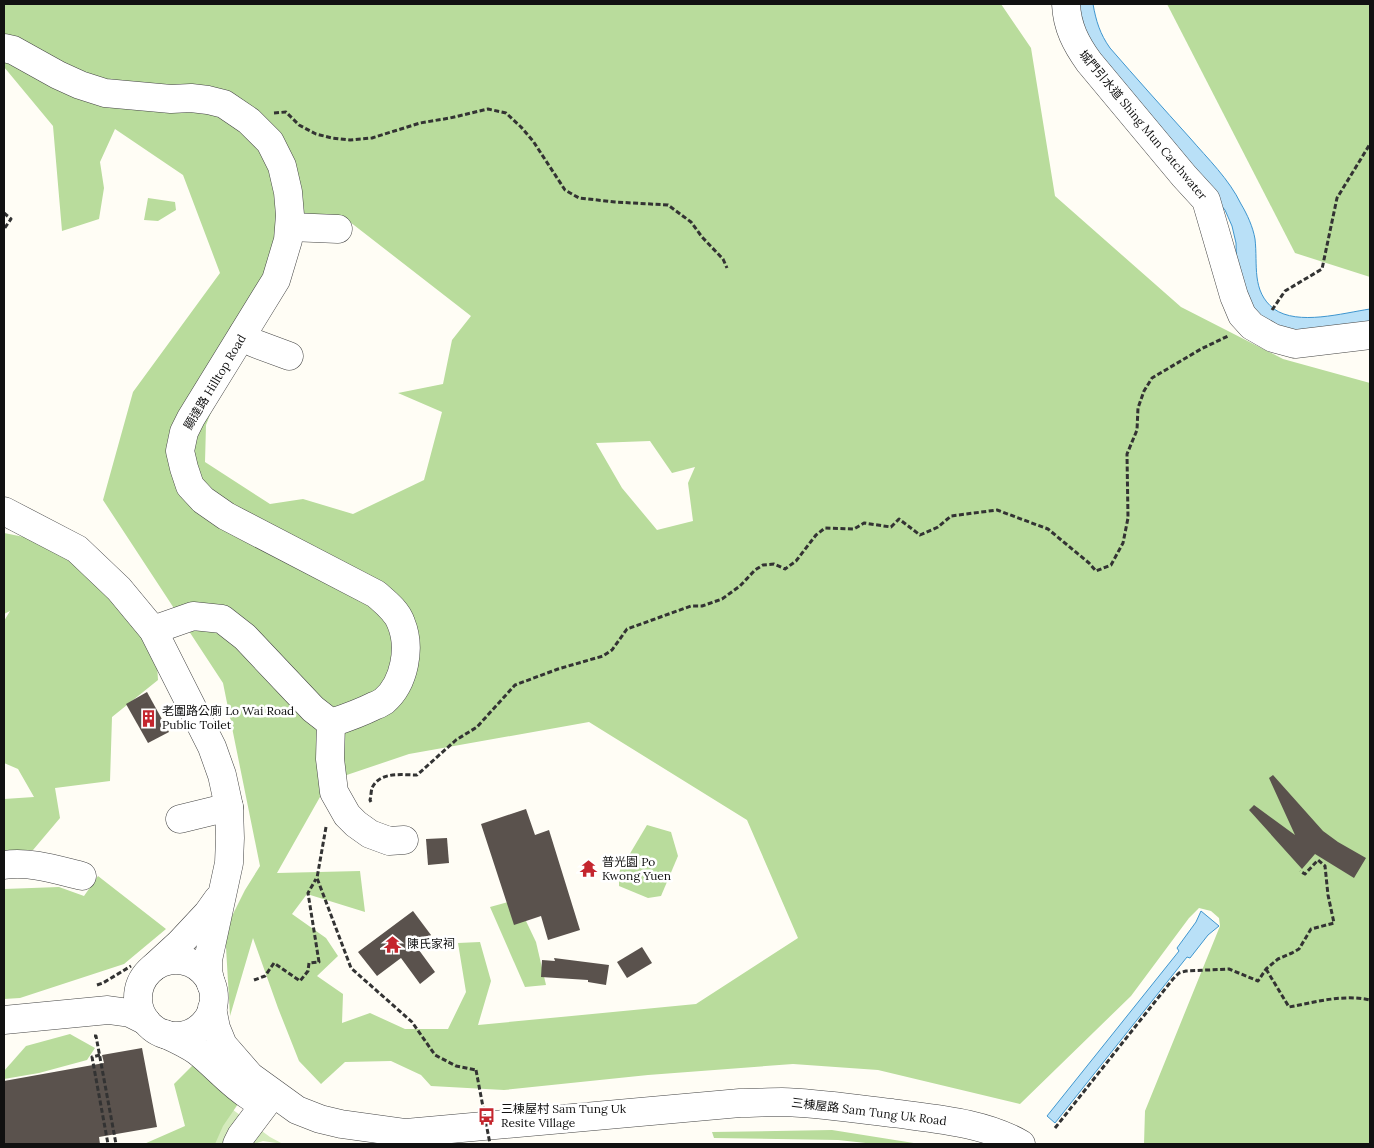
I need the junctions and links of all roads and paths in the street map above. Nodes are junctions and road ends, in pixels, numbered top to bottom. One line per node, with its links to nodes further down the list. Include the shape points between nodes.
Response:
1 (1066, 4): 11 (street, 城門引水道 Shing Mun Catchwater, via 1070,28 1088,62 1206,200 1234,296 1242,315)
2 (4, 48): 6 (street, 顯達路 Hilltop Road, via 80,85 105,92 191,98 224,104 249,121 270,142 282,166 288,192)
3 (268, 118): 9 (path, via 275,113 286,112 299,125 316,134 350,140 372,138 420,123 488,109 506,113 533,141 565,190 579,198 668,205 691,222)
4 (1370, 144): 10 (path, via 1337,198 1322,269 1285,290)
5 (4, 213): 7 (path, via 11,219)
6 (290, 227): 8 (street); 12 (street, 顯達路 Hilltop Road, via 276,280)
7 (4, 229)
8 (338, 229)
9 (727, 268)
10 (1273, 308)
11 (1252, 326): 13 (street, 城門引水道 Shing Mun Catchwater, via 1273,338 1295,344); 19 (path, via 1201,349 1152,378 1138,408 1137,430 1127,454 1128,518 1123,543 1111,565 1096,571 1048,529 997,510 951,516 938,528 920,535 899,519 891,527 864,523 854,529 826,528 785,569 774,564 764,565 722,599 691,606 627,630 612,650 603,656 515,685 477,727 456,740 416,775 389,775 379,780 372,788 370,800)
12 (243, 334): 14 (street, via 254,343); 17 (street, 顯達路 Hilltop Road, via 184,432 180,451 190,486 226,516 376,594 401,622 406,644 402,672 384,702)
13 (1370, 335)
14 (289, 356)
15 (4, 511): 16 (street, 三棟屋路 Sam Tung Uk Road, via 77,549 119,589)
16 (154, 630): 17 (street, via 193,616 222,619 245,637); 18 (street, 三棟屋路 Sam Tung Uk Road, via 212,747)
17 (331, 724): 20 (street, via 330,759 334,792)
18 (229, 807): 21 (street); 27 (street, 三棟屋路 Sam Tung Uk Road, via 229,863)
19 (375, 807)
20 (347, 815): 22 (street, via 370,834 389,840); 26 (path, via 338,826 326,824)
21 (180, 819)
22 (404, 840)
23 (4, 865): 25 (street, via 39,866)
24 (1300, 871): 29 (path, via 1305,874 1318,860 1325,866 1334,923 1311,929 1299,949)
25 (82, 876)
26 (317, 878): 30 (path, via 308,893 319,962 309,963 308,971 300,981 274,963 265,976); 45 (path, bridge, via 350,968 412,1022 436,1055 456,1066 476,1070)
27 (224, 886): 28 (street, via 217,902 180,943); 32 (street, 三棟屋路 Sam Tung Uk Road, via 208,960)
28 (145, 968): 31 (path); 32 (street, via 170,960 187,962 202,971); 34 (street, via 127,992 116,1000); 36 (street, via 138,995 141,1011)
29 (1266, 969): 33 (path, via 1289,1007 1338,998); 41 (path, via 1258,981 1229,969 1179,973)
30 (254, 980)
31 (95, 986)
32 (212, 996): 36 (street, via 209,1016 198,1029 183,1035); 40 (street, 三棟屋路 Sam Tung Uk Road, via 216,1028 223,1045 250,1076)
33 (1370, 1000)
34 (73, 1013): 35 (street); 36 (street, 三棟屋路 Sam Tung Uk Road, via 120,1011)
35 (4, 1020)
36 (156, 1027): 39 (street, 三棟屋路 Sam Tung Uk Road, via 197,1051 238,1089)
37 (96, 1036): 38 (path)
38 (100, 1056): 42 (path, via 92,1057); 43 (path)
39 (265, 1104): 40 (street, 三棟屋路 Sam Tung Uk Road); 44 (street)
40 (298, 1110): 46 (street, 三棟屋路 Sam Tung Uk Road, via 341,1124 406,1133 780,1102 938,1119 976,1127)
41 (1055, 1128)
42 (108, 1144)
43 (116, 1144)
44 (237, 1144)
45 (490, 1144)
46 (1021, 1144)

